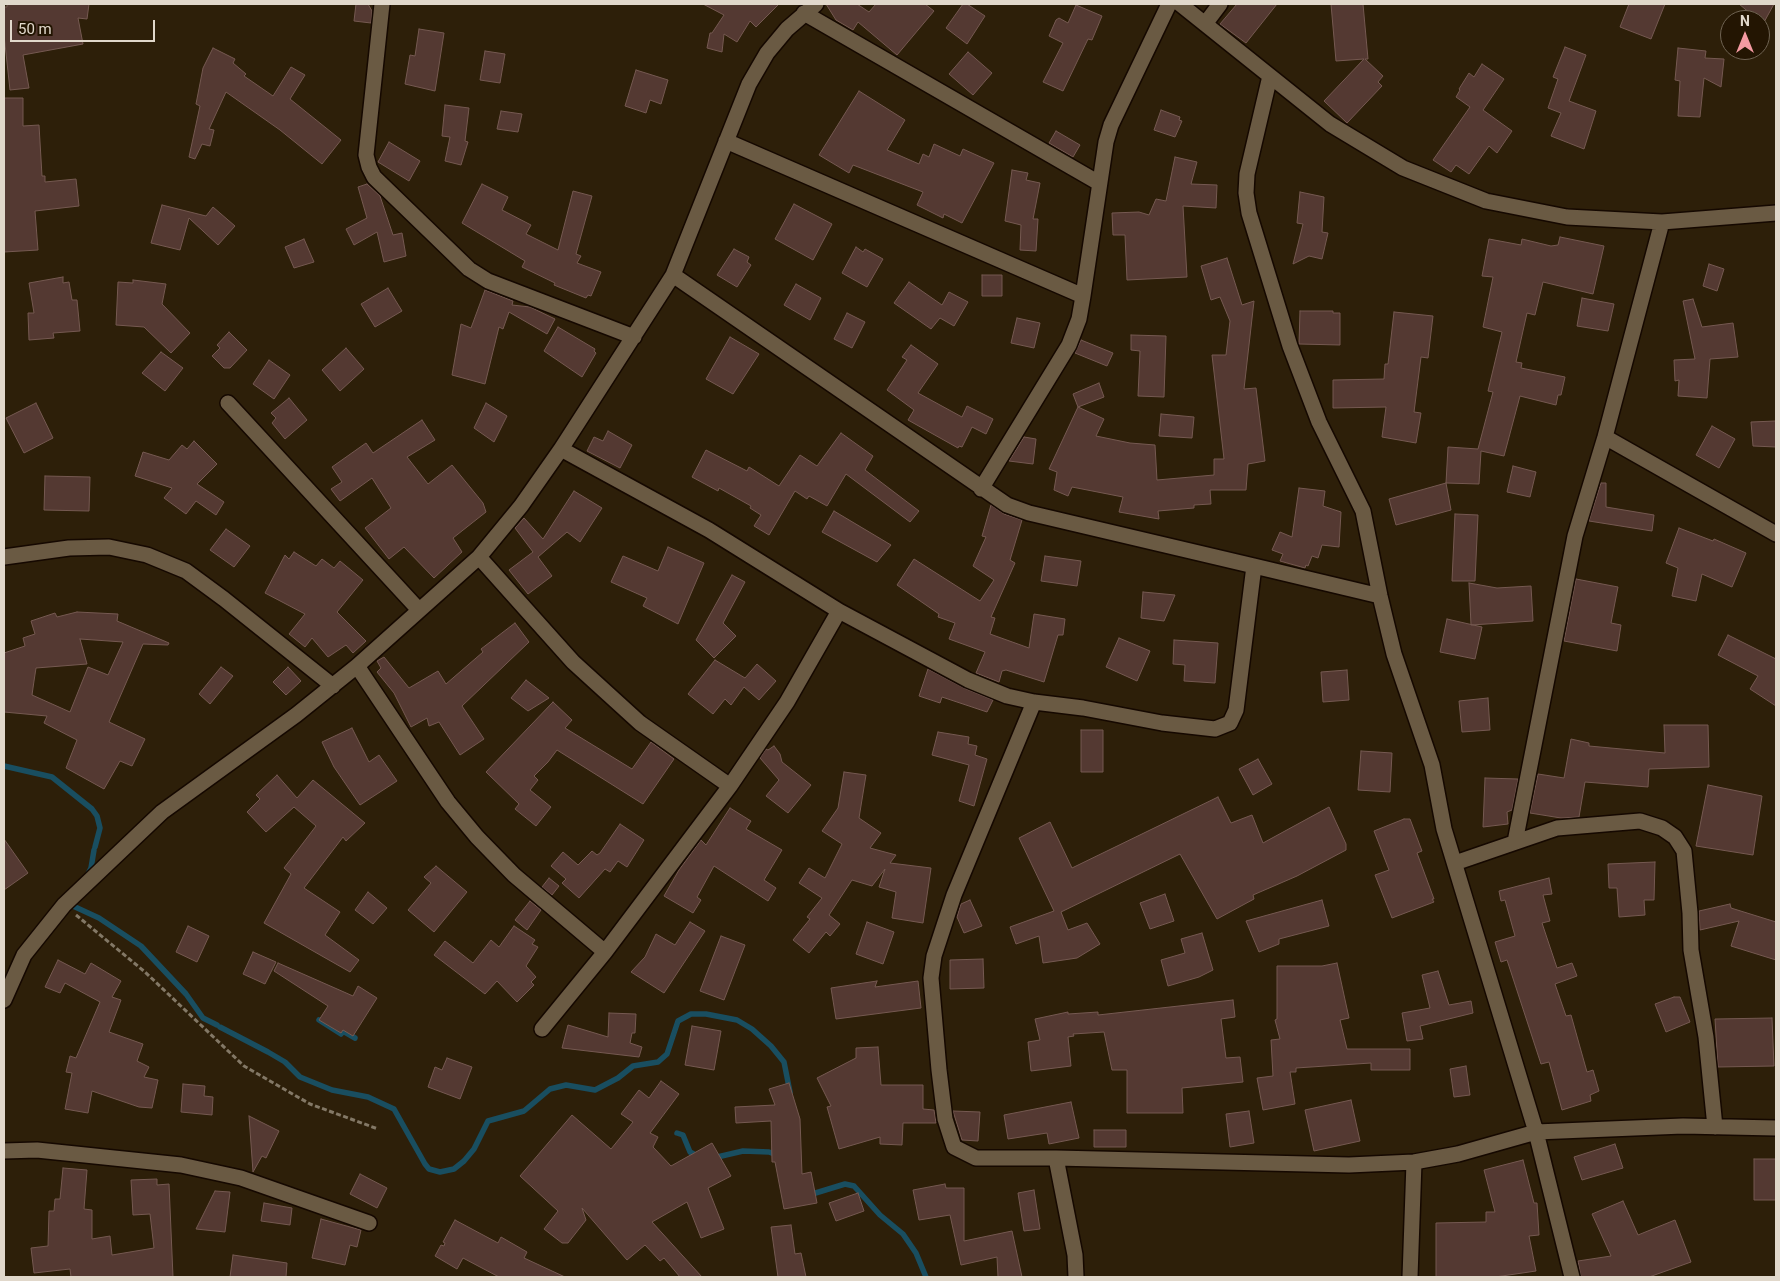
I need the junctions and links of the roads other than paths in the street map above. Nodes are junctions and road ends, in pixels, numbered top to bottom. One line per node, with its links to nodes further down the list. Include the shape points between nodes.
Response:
1 (382, 4): 14 (street, via 366,155 374,177 469,269 488,281)
2 (1169, 4): 9 (street, via 1111,125)
3 (1180, 4): 6 (street)
4 (1220, 4): 6 (street)
5 (810, 9): 8 (street, via 787,29 767,54 753,76); 9 (street)
6 (1205, 24): 7 (street)
7 (1270, 76): 11 (street, via 1330,124 1403,168 1486,201 1567,217); 23 (street, via 1247,174 1249,212 1290,346 1319,422 1364,511)
8 (726, 141): 12 (street); 13 (street)
9 (1099, 183): 13 (street)
10 (1776, 213): 11 (street)
11 (1662, 222): 16 (street)
12 (673, 275): 14 (street); 18 (street)
13 (1083, 296): 18 (street, via 1069,345)
14 (634, 337): 17 (street)
15 (228, 403): 24 (street)
16 (1605, 437): 19 (street); 30 (street, via 1575,536)
17 (562, 450): 21 (street); 25 (street, via 709,530)
18 (981, 489): 22 (street, via 1007,505 1030,513)
19 (1776, 534)
20 (4, 557): 27 (street, via 69,548 99,548 147,555 186,571)
21 (479, 557): 24 (street); 29 (street, via 573,662 633,717)
22 (1254, 566): 23 (street); 28 (street, via 1236,710 1230,723 1215,729)
23 (1380, 596): 31 (street, via 1394,654 1432,765 1444,829)
24 (419, 610): 26 (street)
25 (838, 611): 28 (street, via 968,680 1007,696); 29 (street, via 787,702)
26 (357, 666): 27 (street); 32 (street, via 448,802 477,837 514,874)
27 (333, 686): 33 (street, via 162,812 64,905 24,955)
28 (1034, 702): 39 (street, via 954,895 934,956 931,978 945,1120 954,1147 976,1158)
29 (730, 786): 32 (street)
30 (1514, 842): 31 (street); 35 (street, via 1557,828 1640,821 1662,828 1675,837 1684,850 1691,950 1706,1037)
31 (1455, 863): 37 (street)
32 (606, 952): 34 (street)
33 (4, 1000)
34 (542, 1030)
35 (1715, 1127): 36 (street); 37 (street)
36 (1776, 1128)
37 (1536, 1132): 40 (street, via 1458,1154); 44 (street)
38 (4, 1151): 41 (street, via 37,1150 181,1165 241,1178)
39 (1056, 1158): 40 (street, via 1349,1165); 42 (street, via 1075,1255)
40 (1414, 1162): 43 (street)
41 (369, 1222)
42 (1076, 1277)
43 (1410, 1277)
44 (1572, 1277)

